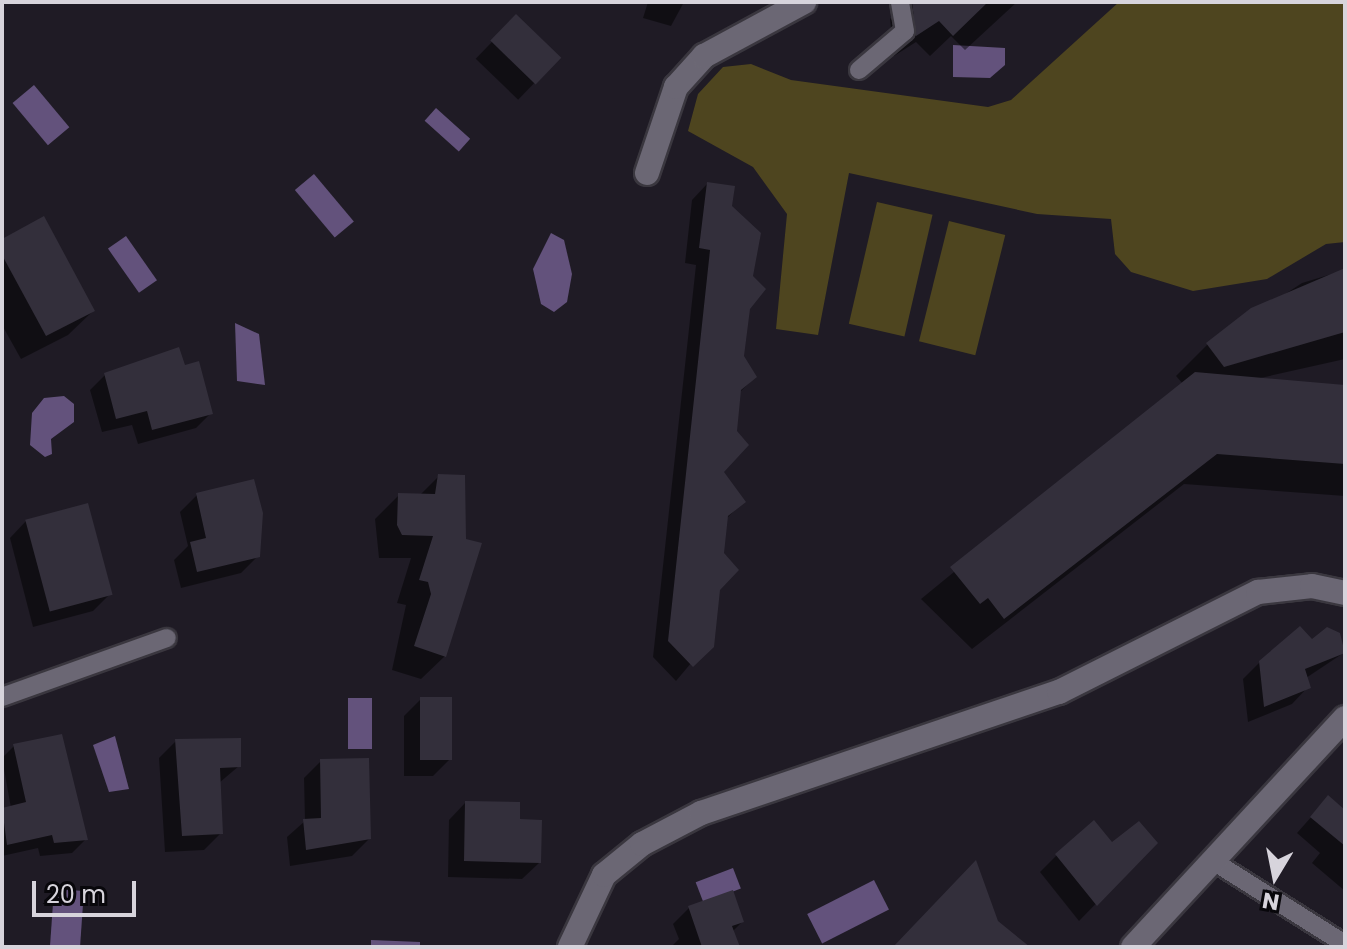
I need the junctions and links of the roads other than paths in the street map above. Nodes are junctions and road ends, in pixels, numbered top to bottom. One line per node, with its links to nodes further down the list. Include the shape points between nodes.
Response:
1 (804, 2): 4 (street, via 704,56 676,87)
2 (900, 2): 3 (lane, via 905,31)
3 (859, 70)
4 (647, 173)
5 (1345, 593): 11 (street, via 1312,586 1258,592 1059,692 701,813 642,844 604,875)
6 (167, 638): 7 (lane)
7 (2, 697)
8 (1345, 718): 9 (street)
9 (1213, 861): 10 (lane); 12 (street)
10 (1345, 944)
11 (570, 947)
12 (1133, 947)

